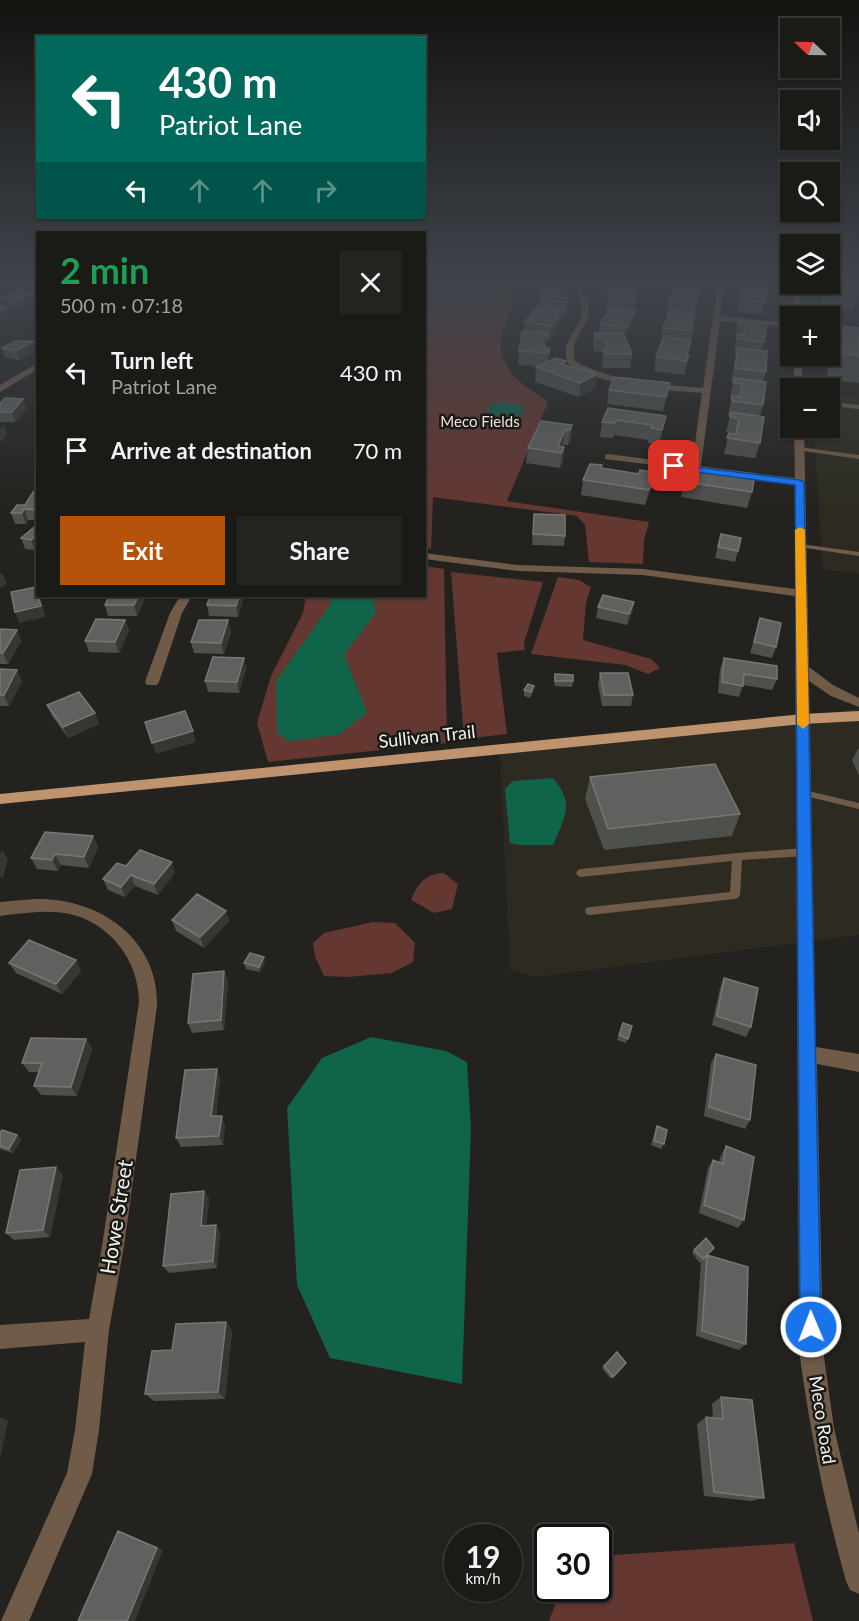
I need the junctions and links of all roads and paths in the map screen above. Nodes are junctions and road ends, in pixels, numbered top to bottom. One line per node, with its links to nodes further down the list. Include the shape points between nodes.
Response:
1 (570, 358): 5 (street, via 571,362 597,376)
2 (711, 358): 5 (street)
3 (36, 366): 4 (street)
4 (0, 389)
5 (706, 391): 12 (street)
6 (840, 405): 7 (lane)
7 (859, 407)
8 (799, 438): 9 (street, Meco Road)
9 (799, 449): 10 (lane); 13 (street, Meco Road)
10 (859, 457)
11 (608, 458): 12 (street)
12 (696, 469): 13 (street)
13 (800, 482): 14 (street, Meco Road)
14 (801, 546): 15 (lane); 17 (street, Meco Road)
15 (859, 554)
16 (426, 556): 17 (street, via 518,568 665,574)
17 (801, 593): 19 (street, Meco Road)
18 (185, 597): 20 (street)
19 (802, 668): 21 (street, via 821,685); 23 (street, Meco Road)
20 (152, 682)
21 (859, 703)
22 (859, 716): 23 (main road, Sullivan Trail)
23 (803, 719): 24 (street, Meco Road); 25 (main road, Sullivan Trail)
24 (804, 793): 26 (lane); 27 (street, Meco Road)
25 (0, 799)
26 (859, 806)
27 (805, 852): 28 (lane); 32 (street, Meco Road)
28 (737, 856): 29 (lane); 31 (lane, via 735,896)
29 (581, 873)
30 (0, 909): 34 (street, Howe Street, via 69,907 100,919 126,942 144,975 148,994 146,1026)
31 (590, 911)
32 (807, 1054): 33 (street); 36 (street, Meco Road, via 811,1350 837,1502)
33 (859, 1063)
34 (98, 1330): 35 (street); 37 (street, Howe Street, via 79,1474)
35 (0, 1337)
36 (859, 1581)
37 (15, 1621)

